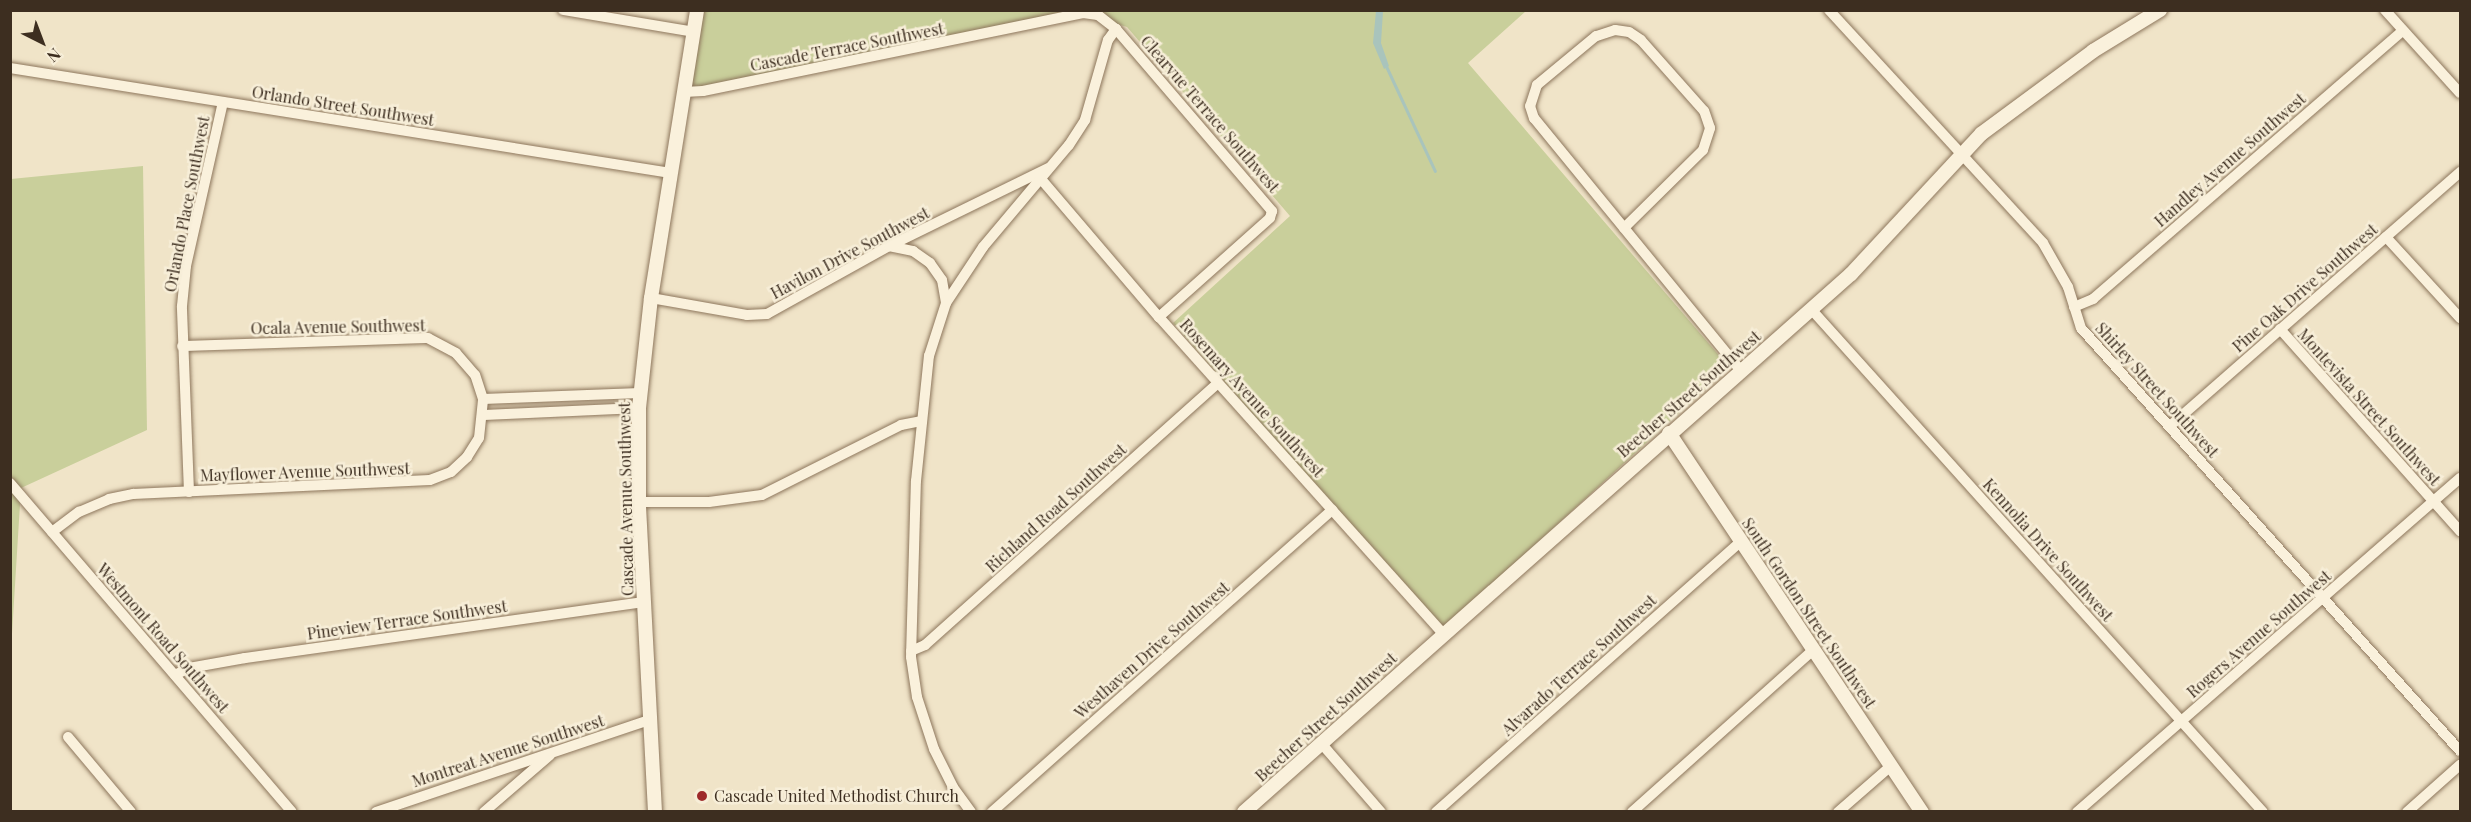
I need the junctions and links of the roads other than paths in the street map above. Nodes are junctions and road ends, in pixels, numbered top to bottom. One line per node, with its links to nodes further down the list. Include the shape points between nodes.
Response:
1 (563, 10): 8 (street)
2 (697, 10): 8 (street, Cascade Avenue Southwest)
3 (1829, 10): 13 (street, Shirley Street Southwest)
4 (2160, 10): 13 (street, Beecher Street Southwest, via 2093,51)
5 (2385, 10): 7 (street)
6 (1116, 29): 10 (street, Cascade Terrace Southwest, via 1098,15 1083,13); 14 (street, via 1108,40 1085,120); 25 (street, Clearvue Terrace Southwest, via 1272,211 1270,218)
7 (2403, 30): 11 (street); 23 (street, Handley Avenue Southwest, via 2093,299)
8 (694, 32): 10 (street, Cascade Avenue Southwest)
9 (10, 68): 12 (street, Orlando Street Southwest)
10 (684, 92): 16 (street, Cascade Avenue Southwest)
11 (2460, 93)
12 (223, 102): 16 (street, Orlando Street Southwest); 28 (street, Orlando Place Southwest, via 186,266)
13 (1960, 154): 23 (street, Shirley Street Southwest, via 2043,243 2068,287); 24 (street, Beecher Street Southwest, via 1875,250)
14 (1052, 166): 17 (street); 20 (street, Havilon Drive Southwest)
15 (2460, 172): 19 (street, Pine Oak Drive Southwest)
16 (671, 173): 21 (street, Cascade Avenue Southwest)
17 (1041, 179): 22 (street, via 983,248); 25 (street, Rosemary Avenue Southwest)
18 (1624, 228): 18 (street, via 1534,118 1530,106 1537,85 1596,36 1615,30 1629,32 1641,40 1704,111 1710,128 1703,150); 29 (street)
19 (2386, 237): 26 (street); 27 (street, Pine Oak Drive Southwest)
20 (890, 246): 21 (street, Havilon Drive Southwest, via 767,314 747,315); 22 (street, via 913,251 930,263 942,280)
21 (651, 298): 31 (street, Cascade Avenue Southwest)
22 (946, 303): 35 (street, via 929,356)
23 (2074, 308): 36 (street, Shirley Street Southwest, via 2081,328)
24 (1811, 309): 29 (street, Beecher Street Southwest); 54 (street, Kennolia Drive Southwest)
25 (1159, 317): 30 (street, Rosemary Avenue Southwest)
26 (2460, 318)
27 (2280, 329): 36 (street, Pine Oak Drive Southwest); 41 (street, Montevista Street Southwest)
28 (182, 346): 32 (street, Ocala Avenue Southwest, via 428,338 456,353 475,375); 40 (street, Orlando Place Southwest)
29 (1740, 370): 37 (street, Beecher Street Southwest)
30 (1218, 383): 43 (street, Rosemary Avenue Southwest); 51 (street, Richland Road Southwest, via 925,645)
31 (640, 393): 32 (street); 33 (street, Cascade Avenue Southwest)
32 (483, 399): 34 (street, Ocala Avenue Southwest)
33 (639, 408): 34 (street); 42 (street, Cascade Avenue Southwest)
34 (484, 415): 40 (street, Mayflower Avenue Southwest, via 479,438 467,457 451,472 430,480)
35 (921, 421): 42 (street, via 901,425 762,495 710,502); 51 (street)
36 (2170, 426): 47 (street, Shirley Street Southwest)
37 (1669, 433): 46 (street, South Gordon Street Southwest); 49 (street, Beecher Street Southwest)
38 (2460, 478): 41 (street, Rogers Avenue Southwest)
39 (10, 483): 45 (street, Westmont Road Southwest)
40 (189, 492): 45 (street, Mayflower Avenue Southwest, via 109,499 79,512)
41 (2434, 501): 44 (street, Montevista Street Southwest); 47 (street, Rogers Avenue Southwest)
42 (639, 502): 48 (street, Cascade Avenue Southwest)
43 (1332, 510): 49 (street, Rosemary Avenue Southwest); 67 (street, Westhaven Drive Southwest)
44 (2460, 531)
45 (52, 532): 52 (street, Westmont Road Southwest)
46 (1741, 541): 50 (street, South Gordon Street Southwest); 70 (street, Alvarado Terrace Southwest)
47 (2323, 597): 54 (street, Rogers Avenue Southwest); 57 (street, Shirley Street Southwest)
48 (644, 602): 52 (street, Pineview Terrace Southwest, via 245,658 189,668); 53 (street, Cascade Avenue Southwest)
49 (1443, 634): 56 (street, Beecher Street Southwest)
50 (1813, 650): 60 (street, South Gordon Street Southwest); 71 (street)
51 (911, 651): 66 (street, via 917,697 934,749)
52 (175, 675): 62 (street, Westmont Road Southwest)
53 (650, 720): 58 (street, Montreat Avenue Southwest); 65 (street, Cascade Avenue Southwest)
54 (2182, 720): 74 (street, Rogers Avenue Southwest); 75 (street, Kennolia Drive Southwest)
55 (68, 737): 61 (street)
56 (1321, 743): 68 (street, Beecher Street Southwest); 69 (street)
57 (2460, 750)
58 (554, 752): 63 (street, Montreat Avenue Southwest); 64 (street)
59 (2460, 765): 76 (street)
60 (1891, 766): 72 (street); 73 (street, South Gordon Street Southwest)
61 (131, 812)
62 (292, 812)
63 (376, 812)
64 (484, 812)
65 (655, 812)
66 (971, 812)
67 (992, 812)
68 (1244, 812)
69 (1381, 812)
70 (1436, 812)
71 (1632, 812)
72 (1838, 812)
73 (1922, 812)
74 (2077, 812)
75 (2264, 812)
76 (2407, 812)

